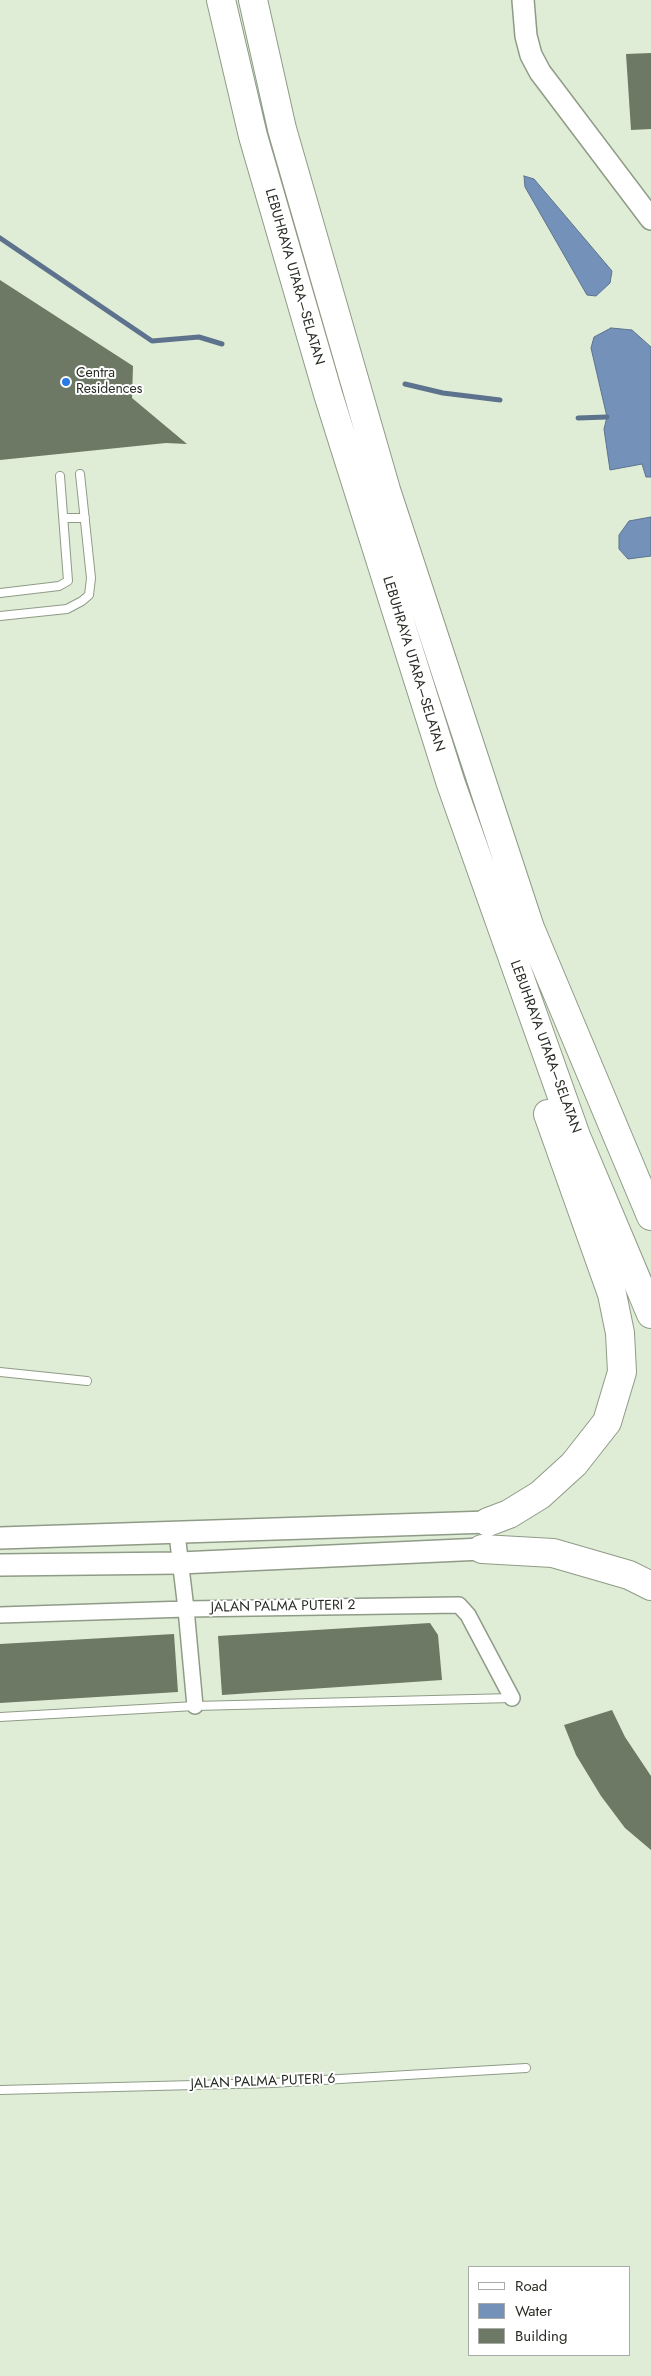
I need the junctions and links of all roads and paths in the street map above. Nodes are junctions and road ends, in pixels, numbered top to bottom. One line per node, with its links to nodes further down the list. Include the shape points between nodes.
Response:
1 (221, 0): 11 (highway, LEBUHRAYA UTARA–SELATAN, via 253,136 326,385)
2 (253, 0): 12 (highway, LEBUHRAYA UTARA–SELATAN, via 282,129 386,490 530,928)
3 (523, 0): 4 (street, via 526,36 540,72)
4 (651, 219)
5 (80, 474): 8 (lane)
6 (60, 476): 7 (lane)
7 (64, 518): 8 (lane); 9 (lane, via 68,581 59,586)
8 (85, 518): 10 (lane, via 91,578 89,595 67,609)
9 (0, 593)
10 (0, 616)
11 (451, 784): 13 (highway, LEBUHRAYA UTARA–SELATAN, via 576,1136); 16 (highway, via 456,844 468,889 612,1294 621,1342 622,1372 607,1422 574,1464 540,1495 509,1514)
12 (651, 1216)
13 (651, 1314)
14 (0, 1372): 15 (lane)
15 (87, 1381)
16 (488, 1522): 17 (street)
17 (177, 1534): 18 (street); 20 (street)
18 (0, 1538)
19 (482, 1549): 20 (street); 22 (highway, via 553,1553 629,1575)
20 (180, 1563): 21 (street); 23 (street)
21 (0, 1565)
22 (651, 1586)
23 (186, 1609): 24 (street, JALAN PALMA PUTERI 2); 25 (street, JALAN PALMA PUTERI 2, via 459,1606 468,1615); 26 (street)
24 (0, 1615)
25 (512, 1698): 26 (lane)
26 (195, 1706): 27 (lane)
27 (0, 1717)
28 (526, 2068): 29 (lane, JALAN PALMA PUTERI 6, via 272,2082)
29 (0, 2090)

